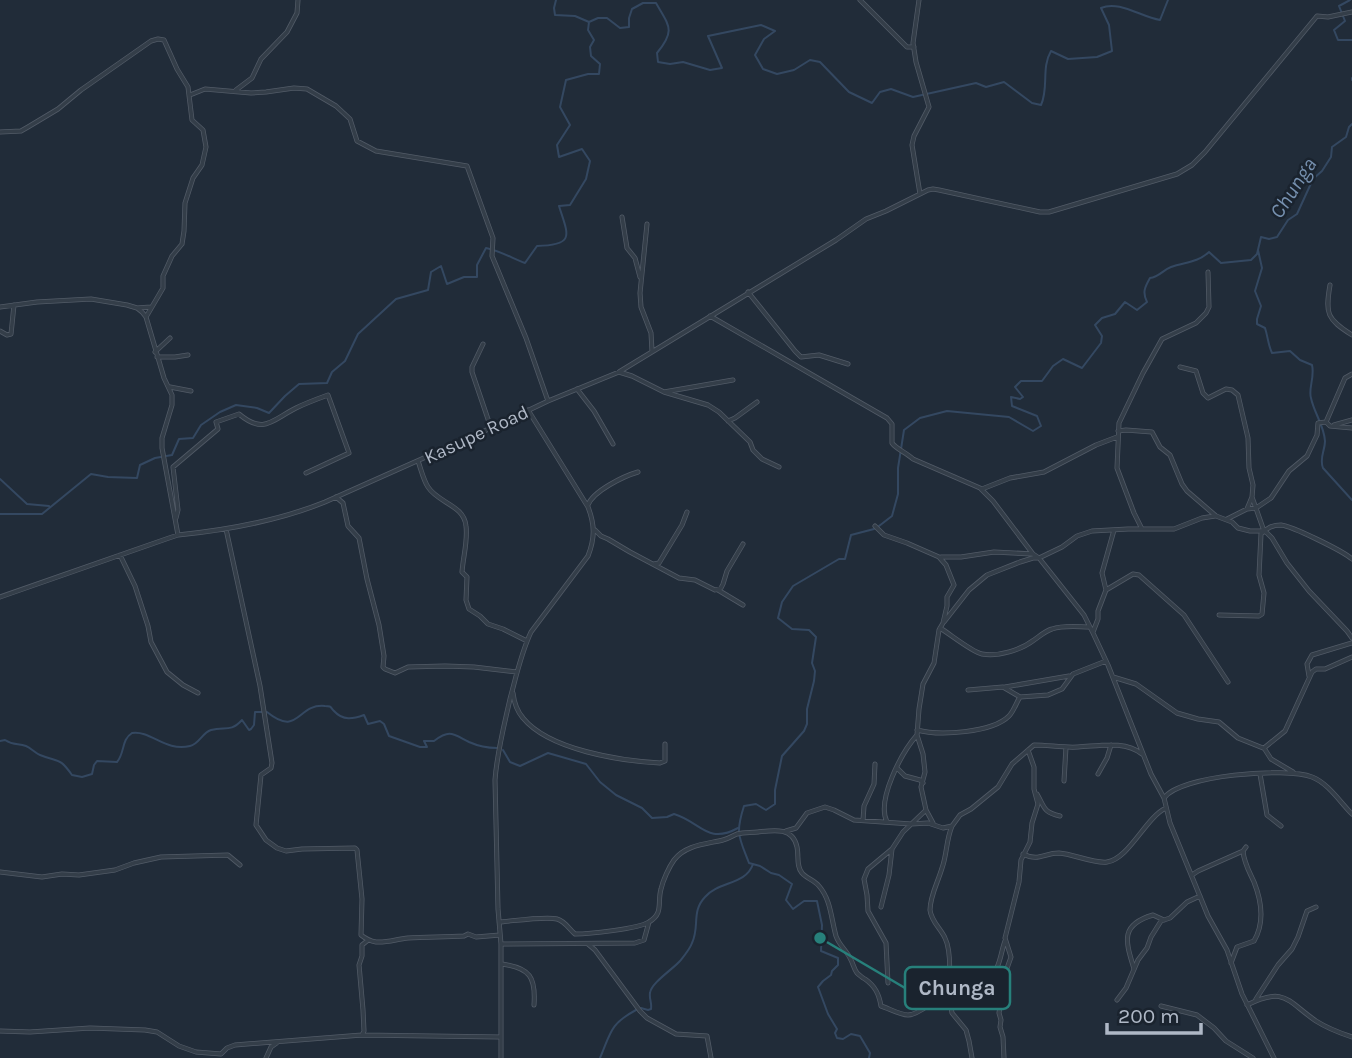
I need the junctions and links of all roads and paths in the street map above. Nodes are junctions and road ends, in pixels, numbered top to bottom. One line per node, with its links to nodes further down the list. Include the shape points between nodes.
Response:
1 (298, 0): 6 (street, via 287,32 261,59 252,78)
2 (860, 0): 5 (street, via 907,47)
3 (919, 0): 5 (street)
4 (1352, 12): 9 (street, via 1317,16 1205,152 1177,174 1049,212 933,189)
5 (914, 47): 9 (street, via 929,107 912,145)
6 (234, 91): 7 (street, via 205,89); 38 (street, via 307,89 350,119 357,141 372,150 467,166 493,238 492,256)
7 (190, 95): 8 (street, via 166,43 158,39 28,127); 18 (street, via 192,120 201,127 205,153 185,203 183,242 172,256 163,288)
8 (0, 132)
9 (920, 194): 15 (street, Kasupe Road, via 866,219)
10 (622, 217): 13 (street)
11 (647, 224): 13 (street)
12 (1208, 272): 47 (street, via 1206,313 1162,340)
13 (640, 283): 26 (street)
14 (1330, 285): 23 (street, via 1329,317)
15 (748, 292): 20 (street, Kasupe Road); 29 (street, via 801,357 819,355)
16 (14, 305): 17 (street); 19 (street, via 91,299); 22 (street, via 11,334)
17 (0, 307)
18 (151, 307): 19 (street); 21 (street)
19 (137, 308): 21 (street)
20 (710, 316): 26 (street, Kasupe Road); 54 (street, via 887,418 894,447)
21 (146, 317): 27 (street)
22 (0, 331)
23 (1352, 335)
24 (170, 338): 27 (street)
25 (482, 344): 45 (street, via 472,372)
26 (652, 351): 31 (street, Kasupe Road)
27 (156, 355): 28 (street); 34 (street)
28 (188, 355)
29 (848, 364)
30 (1180, 367): 56 (street, via 1196,371 1208,398 1226,389 1238,395 1248,438)
31 (619, 372): 35 (street, Kasupe Road); 37 (street)
32 (1352, 374): 43 (street, via 1345,378)
33 (733, 380): 37 (street)
34 (168, 386): 36 (street); 62 (street, via 173,401 162,448)
35 (577, 389): 38 (street, Kasupe Road); 49 (street)
36 (191, 391)
37 (664, 393): 42 (street, via 708,405)
38 (548, 401): 40 (street, Kasupe Road)
39 (757, 402): 42 (street)
40 (528, 410): 45 (street, Kasupe Road); 57 (street)
41 (1352, 420): 44 (street)
42 (728, 421): 51 (street, via 762,459)
43 (1326, 422): 44 (street); 58 (street, via 1318,423 1305,459 1289,471 1269,500)
44 (1330, 426): 46 (street)
45 (491, 428): 50 (street, Kasupe Road)
46 (1352, 428)
47 (1118, 431): 48 (street); 61 (street, via 1152,432 1173,460 1187,491)
48 (1118, 437): 54 (street, via 1044,472); 67 (street, via 1117,468)
49 (613, 444)
50 (418, 461): 55 (street, Kasupe Road); 87 (street, via 428,487 465,522 462,572 467,577 469,609 488,624)
51 (779, 467)
52 (306, 472): 62 (street, via 349,453 328,395 267,425 239,414 216,422 218,429 173,467)
53 (638, 472): 57 (street, via 593,496)
54 (980, 488): 72 (street)
55 (337, 497): 66 (street, Kasupe Road, via 303,511); 90 (street, via 348,526 359,538 385,669 395,673 408,667 466,666)
56 (1252, 497): 58 (street); 59 (street)
57 (589, 507): 64 (street)
58 (1256, 508): 59 (street); 69 (street)
59 (1247, 509): 63 (street)
60 (687, 512): 77 (street, via 659,563)
61 (1216, 516): 63 (street); 67 (street, via 1174,529)
62 (175, 519): 70 (street)
63 (1225, 519): 69 (street, via 1238,528)
64 (594, 528): 77 (street); 87 (street, via 588,556)
65 (876, 528): 74 (street)
66 (226, 529): 70 (street, Kasupe Road); 141 (street, via 272,765 261,775 257,827 282,850 357,850 361,935)
67 (1142, 529): 68 (street)
68 (1114, 530): 75 (street, via 1077,536); 79 (street, via 1102,573)
69 (1264, 531): 76 (street, via 1287,526); 82 (street, via 1259,575 1264,593 1262,614); 86 (street)
70 (178, 535): 73 (street, Kasupe Road)
71 (743, 544): 78 (street)
72 (1033, 554): 74 (street); 75 (street)
73 (120, 555): 80 (street, Kasupe Road); 98 (street, via 135,586 151,642 167,672)
74 (939, 557): 83 (street, via 954,585)
75 (1039, 558): 83 (street, via 1005,567 978,582); 84 (street)
76 (1352, 559)
77 (652, 564): 78 (street)
78 (718, 590): 81 (street)
79 (1106, 590): 85 (street); 94 (street, via 1139,575 1184,615)
80 (0, 597)
81 (743, 605)
82 (1219, 615)
83 (942, 626): 84 (street, via 983,654 1024,647 1048,630); 100 (street, via 934,663 921,691)
84 (1090, 627): 85 (street)
85 (1093, 632): 89 (street)
86 (1352, 640): 93 (street, via 1312,655 1307,664)
87 (527, 641): 90 (street)
88 (1352, 657): 93 (street, via 1316,669)
89 (1106, 661): 91 (street); 92 (street)
90 (517, 672): 97 (street)
91 (1071, 675): 95 (street); 99 (street, via 1062,689 1051,695)
92 (1113, 677): 104 (street, via 1136,684 1177,713 1217,721 1238,738); 106 (street)
93 (1309, 678): 104 (street, via 1289,724)
94 (1228, 682)
95 (1004, 688): 96 (street); 99 (street)
96 (968, 690)
97 (512, 691): 101 (street, via 523,719 558,742 622,760 660,763 665,761); 136 (street, via 495,780)
98 (198, 693)
99 (1020, 697): 100 (street, via 1006,719 984,728)
100 (917, 733): 108 (street); 113 (street, via 924,759)
101 (665, 744)
102 (1111, 745): 103 (street); 106 (street, via 1135,748); 110 (street)
103 (1066, 747): 105 (street, via 1034,745); 112 (street)
104 (1264, 748): 109 (street, via 1271,759)
105 (1028, 750): 114 (street); 124 (street, via 1012,764 998,787)
106 (1143, 754): 115 (street)
107 (875, 764): 120 (street)
108 (897, 768): 113 (street); 121 (street, via 885,799)
109 (1294, 773): 111 (street); 118 (street, via 1322,783)
110 (1098, 774)
111 (1260, 774): 115 (street, via 1201,780); 125 (street, via 1268,815)
112 (1064, 781)
113 (923, 783): 117 (street)
114 (1034, 789): 119 (street, via 1043,808); 128 (street, via 1038,804)
115 (1164, 798): 116 (street)
116 (1166, 808): 128 (street, via 1111,861 1057,853 1040,858); 131 (street)
117 (926, 810): 122 (street); 123 (street)
118 (1352, 814)
119 (1060, 816)
120 (863, 820): 121 (street); 126 (street, via 825,807 807,813 796,828)
121 (887, 822): 122 (street)
122 (911, 824): 123 (street); 127 (street)
123 (934, 825): 124 (street)
124 (952, 826): 148 (street, via 930,909 946,940)
125 (1281, 826)
126 (786, 831): 137 (street, via 737,834 683,852 674,860 661,888 659,910); 150 (street, via 794,838 799,870 816,883 829,902 839,944 856,972 878,992 881,1006 913,1014)
127 (892, 849): 133 (street); 149 (street, via 868,869 864,879 868,911 886,943)
128 (1023, 854): 140 (street)
129 (240, 865): 130 (street, via 228,855 167,856 88,874 42,877)
130 (0, 872)
131 (1192, 875): 132 (street); 145 (street, via 1245,849 1261,926 1254,941 1237,947)
132 (1200, 896): 135 (street); 145 (street)
133 (881, 907)
134 (1316, 907): 152 (street, via 1307,911 1292,949)
135 (1164, 920): 147 (street); 147 (street, via 1153,915 1132,925 1127,942)
136 (499, 922): 138 (street, via 558,919); 139 (street)
137 (649, 922): 138 (street); 144 (street, via 640,942)
138 (573, 933): 142 (street)
139 (500, 935): 141 (street); 143 (street)
140 (1006, 939): 148 (street, via 990,977); 166 (street, via 1010,957 999,1013)
141 (369, 941): 157 (street, via 362,945 359,965)
142 (582, 943): 143 (street); 144 (street)
143 (501, 944): 146 (street)
144 (588, 944): 164 (street, via 647,1018 676,1034 707,1036)
145 (1231, 962): 154 (street)
146 (502, 964): 153 (street, via 528,973); 158 (street)
147 (1134, 970): 151 (street)
148 (949, 971): 150 (street)
149 (888, 983)
150 (948, 990): 165 (street, via 952,1013 966,1030)
151 (1117, 1000)
152 (1255, 1001): 154 (street); 159 (street, via 1278,996 1292,1001 1320,1023)
153 (534, 1005)
154 (1247, 1005): 168 (street)
155 (1161, 1006): 167 (street, via 1197,1015)
156 (0, 1031): 161 (street, via 145,1030)
157 (362, 1035): 158 (street); 160 (street)
158 (500, 1037): 163 (street)
159 (1352, 1037)
160 (280, 1041): 161 (street, via 235,1045 221,1054); 162 (street)
161 (204, 1055)
162 (266, 1058)
163 (501, 1058)
164 (711, 1058)
165 (972, 1058)
166 (1004, 1058)
167 (1253, 1058)
168 (1275, 1058)

